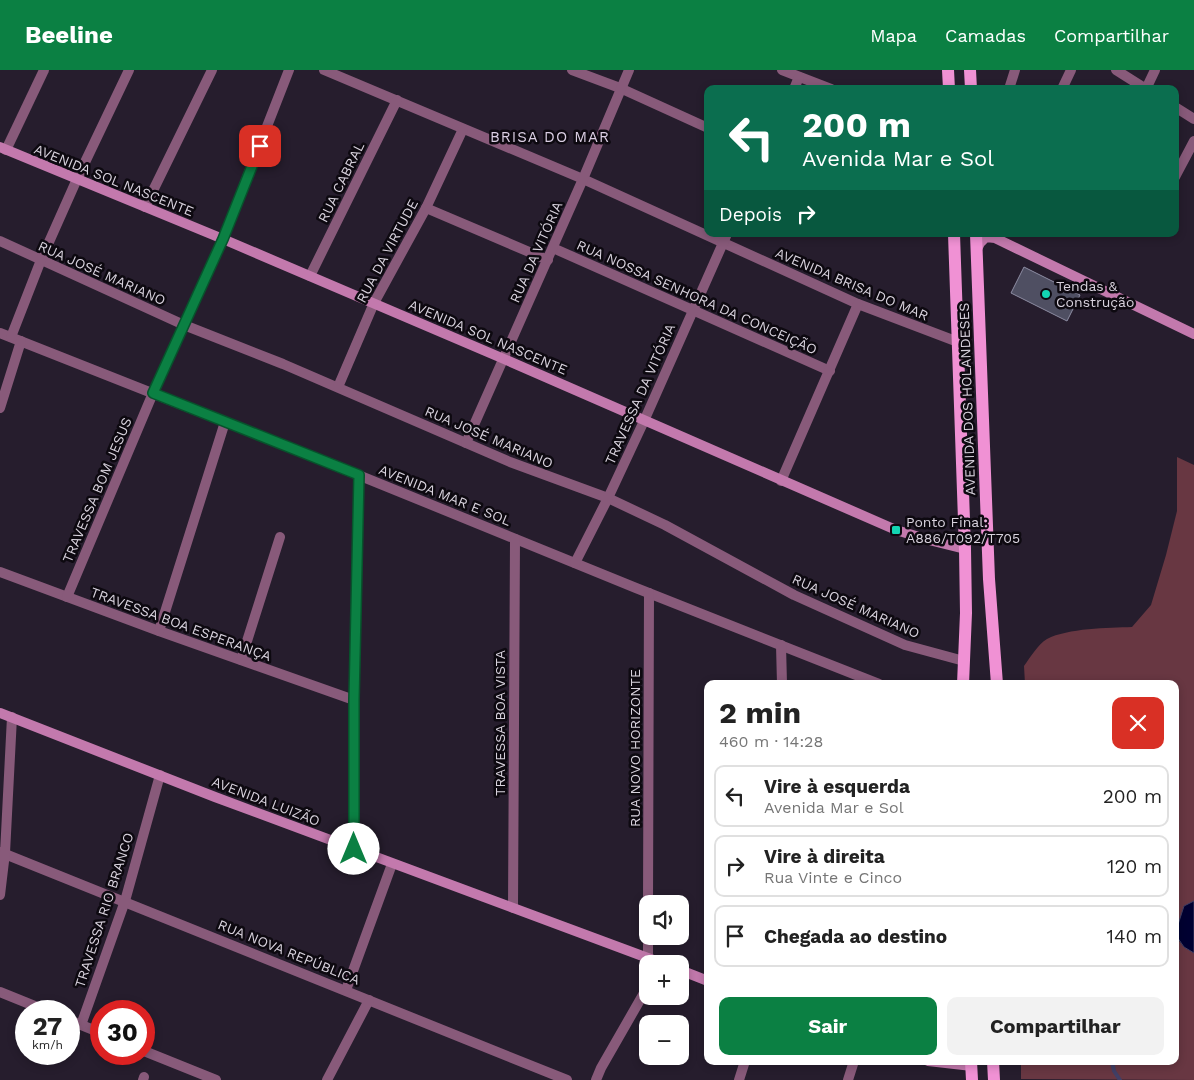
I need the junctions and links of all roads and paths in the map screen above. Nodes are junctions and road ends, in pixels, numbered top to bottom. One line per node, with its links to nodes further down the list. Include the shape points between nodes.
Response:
1 (44, 70): 31 (street)
2 (129, 70): 33 (street)
3 (212, 70): 35 (street)
4 (289, 70): 40 (street, TRAVESSA BOM JESUS)
5 (324, 70): 25 (street, AVENIDA BRISA DO MAR)
6 (572, 70): 24 (street)
7 (629, 70): 24 (street, RUA DA VITÓRIA)
8 (782, 70): 15 (street)
9 (948, 70): 18 (main road)
10 (970, 70): 19 (main road)
11 (1014, 70): 20 (street)
12 (1071, 70): 21 (street)
13 (1116, 70): 22 (street)
14 (1155, 70): 23 (street)
15 (799, 77): 16 (street); 17 (street)
16 (796, 85)
17 (821, 85)
18 (949, 85)
19 (971, 85)
20 (1010, 85)
21 (1064, 85)
22 (1140, 85)
23 (1148, 85)
24 (620, 88): 28 (street); 34 (street, RUA DA VITÓRIA)
25 (397, 100): 29 (street, AVENIDA BRISA DO MAR); 47 (street, RUA CABRAL)
26 (1179, 110): 27 (street)
27 (1194, 119)
28 (704, 126)
29 (463, 130): 34 (street, AVENIDA BRISA DO MAR); 36 (street, RUA DA VIRTUDE)
30 (1194, 141): 32 (street)
31 (3, 149): 33 (main road, AVENIDA SOL NASCENTE)
32 (1179, 169)
33 (77, 179): 35 (main road, AVENIDA SOL NASCENTE); 45 (street)
34 (583, 179): 37 (street, AVENIDA BRISA DO MAR); 43 (street, RUA DA VITÓRIA)
35 (145, 207): 40 (main road, AVENIDA SOL NASCENTE)
36 (426, 208): 46 (street); 48 (street, RUA DA VIRTUDE)
37 (704, 230)
38 (954, 237): 56 (main road, AVENIDA DOS HOLANDESES)
39 (976, 237): 44 (main road, AVENIDA DOS HOLANDESES)
40 (223, 239): 47 (main road, AVENIDA SOL NASCENTE); 51 (street, TRAVESSA BOM JESUS)
41 (724, 239): 49 (street, AVENIDA BRISA DO MAR); 50 (street, TRAVESSA DA VITÓRIA)
42 (0, 241): 45 (street, RUA JOSÉ MARIANO)
43 (552, 248): 46 (street, RUA DA VITÓRIA); 50 (street, RUA NOSSA SENHORA DA CONCEIÇÃO)
44 (977, 248): 53 (main road, via 984,238 994,237); 82 (main road, AVENIDA DOS HOLANDESES, via 989,579)
45 (41, 260): 51 (street, RUA JOSÉ MARIANO); 54 (street)
46 (548, 260): 57 (street, RUA DA VITÓRIA)
47 (310, 276): 48 (main road, AVENIDA SOL NASCENTE)
48 (374, 303): 57 (main road, AVENIDA SOL NASCENTE); 59 (street, RUA DA VIRTUDE)
49 (858, 304): 56 (street, AVENIDA BRISA DO MAR); 58 (street)
50 (692, 311): 58 (street, RUA NOSSA SENHORA DA CONCEIÇÃO); 62 (street, TRAVESSA DA VITÓRIA)
51 (184, 325): 59 (street, RUA JOSÉ MARIANO); 60 (street, TRAVESSA BOM JESUS)
52 (0, 333): 54 (street, AVENIDA MAR E SOL)
53 (1194, 334)
54 (11, 337): 55 (street, AVENIDA MAR E SOL)
55 (22, 340): 60 (street, AVENIDA MAR E SOL); 61 (street)
56 (958, 342): 70 (main road, AVENIDA DOS HOLANDESES)
57 (504, 359): 62 (main road, AVENIDA SOL NASCENTE); 64 (street, RUA DA VITÓRIA)
58 (830, 371): 66 (street)
59 (338, 388): 64 (street, RUA JOSÉ MARIANO)
60 (153, 393): 63 (street, AVENIDA MAR E SOL); 74 (street, TRAVESSA BOM JESUS)
61 (0, 408)
62 (644, 421): 66 (main road, AVENIDA SOL NASCENTE); 67 (street, TRAVESSA DA VITÓRIA)
63 (225, 422): 65 (street, AVENIDA MAR E SOL); 75 (street)
64 (466, 443): 67 (street, RUA JOSÉ MARIANO)
65 (359, 475): 69 (street, AVENIDA MAR E SOL); 83 (street)
66 (781, 480): 70 (main road, AVENIDA SOL NASCENTE, via 896,530)
67 (608, 498): 71 (street, TRAVESSA DA VITÓRIA); 78 (street, RUA JOSÉ MARIANO, via 794,594 906,645)
68 (280, 537): 77 (street)
69 (515, 539): 71 (street, AVENIDA MAR E SOL); 93 (street, TRAVESSA BOA VISTA)
70 (965, 549): 78 (main road, AVENIDA DOS HOLANDESES)
71 (575, 563): 73 (street, AVENIDA MAR E SOL)
72 (0, 572): 74 (street, TRAVESSA BOA ESPERANÇA)
73 (649, 593): 76 (street, AVENIDA MAR E SOL); 91 (street, RUA NOVO HORIZONTE)
74 (67, 597): 75 (street, TRAVESSA BOA ESPERANÇA)
75 (160, 631): 77 (street, TRAVESSA BOA ESPERANÇA)
76 (781, 645): 79 (street); 80 (street, AVENIDA MAR E SOL)
77 (241, 660): 83 (street, TRAVESSA BOA ESPERANÇA)
78 (964, 661): 81 (main road, AVENIDA DOS HOLANDESES)
79 (782, 680)
80 (869, 680)
81 (963, 680)
82 (997, 680)
83 (354, 700): 87 (street)
84 (0, 713): 85 (main road, AVENIDA LUIZÃO)
85 (12, 717): 86 (main road, AVENIDA LUIZÃO); 88 (street)
86 (160, 774): 87 (main road, AVENIDA LUIZÃO); 92 (street, TRAVESSA RIO BRANCO)
87 (354, 849): 89 (main road, AVENIDA LUIZÃO)
88 (2, 852): 90 (street); 92 (street, RUA NOVA REPÚBLICA)
89 (392, 864): 93 (main road, AVENIDA LUIZÃO); 97 (street)
90 (0, 894)
91 (648, 895)
92 (125, 901): 97 (street, RUA NOVA REPÚBLICA); 102 (street, TRAVESSA RIO BRANCO)
93 (513, 908): 94 (main road, AVENIDA LUIZÃO)
94 (640, 955)
95 (689, 974): 96 (main road)
96 (704, 979)
97 (346, 990): 100 (street, RUA NOVA REPÚBLICA)
98 (0, 992): 99 (street)
99 (20, 1000)
100 (369, 1000): 110 (street); 111 (street, RUA NOVA REPÚBLICA)
101 (639, 1002): 112 (street)
102 (81, 1025): 103 (street)
103 (90, 1029)
104 (155, 1055): 109 (street)
105 (744, 1065): 113 (street)
106 (853, 1065): 114 (street)
107 (972, 1065): 115 (main road)
108 (993, 1065): 116 (main road)
109 (216, 1080)
110 (327, 1080)
111 (567, 1080)
112 (596, 1080)
113 (739, 1080)
114 (848, 1080)
115 (972, 1080)
116 (994, 1080)

